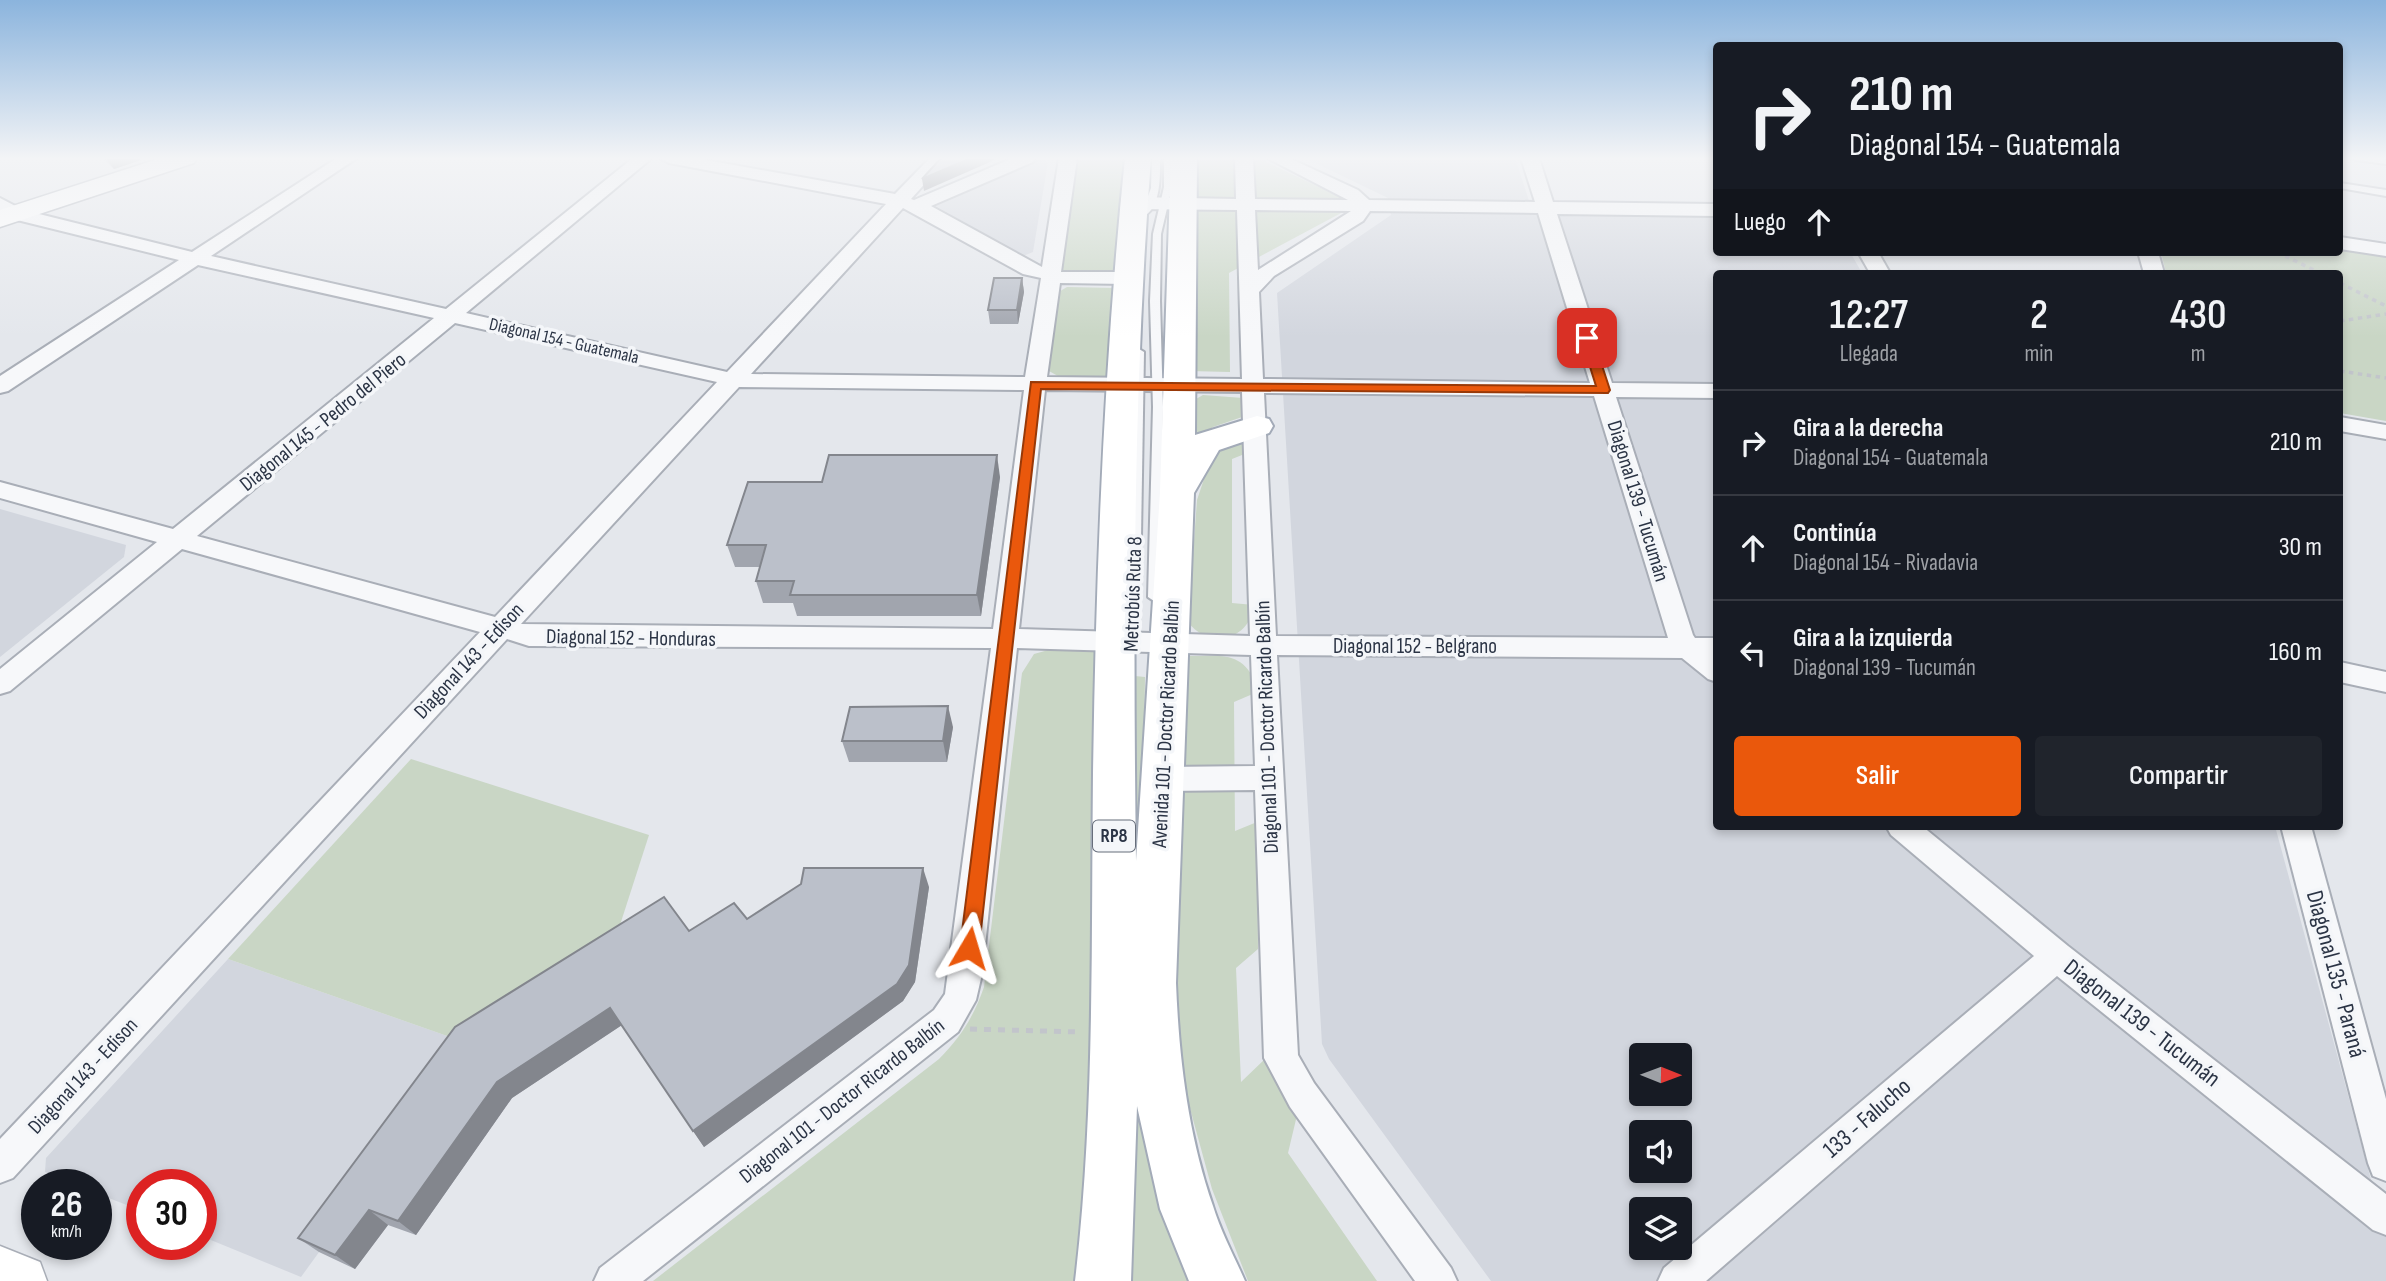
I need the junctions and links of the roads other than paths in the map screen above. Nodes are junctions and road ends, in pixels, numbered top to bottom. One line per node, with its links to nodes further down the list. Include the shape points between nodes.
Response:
1 (25, 218): 15 (street, Diagonal 154 - Guatemala)
2 (256, 218): 15 (street)
3 (571, 218): 19 (street, Diagonal 145 - Pedro del Piero)
4 (894, 218): 20 (street, Diagonal 143 - Edison)
5 (933, 218): 16 (street)
6 (1059, 218): 16 (street, Diagonal 101 - Doctor Ricardo Balbín)
7 (1145, 218): 23 (lane, Metrobús Ruta 8, via 1139,335)
8 (1151, 218): 17 (main road, Avenida 101 - Doctor Ricardo Balbín / RP8)
9 (1156, 218): 23 (main road, Avenida 101 - Doctor Ricardo Balbín / RP8)
10 (1247, 218): 18 (street, Diagonal 101 - Doctor Ricardo Balbín)
11 (1353, 218): 18 (street, via 1267,272)
12 (1548, 218): 25 (street, Diagonal 139 - Tucumán)
13 (2343, 243): 14 (street)
14 (2386, 250)
15 (194, 258): 19 (street, Diagonal 154 - Guatemala); 22 (street)
16 (1049, 278): 17 (street); 21 (street, Diagonal 101 - Doctor Ricardo Balbín)
17 (1127, 278): 23 (main road, Avenida 101 - Doctor Ricardo Balbín / RP8)
18 (1250, 291): 24 (street, Diagonal 101 - Doctor Ricardo Balbín)
19 (453, 315): 20 (street, Diagonal 154 - Guatemala); 32 (street, Diagonal 145 - Pedro del Piero)
20 (735, 380): 21 (street, Diagonal 154 - Guatemala); 34 (street, Diagonal 143 - Edison)
21 (1035, 385): 23 (street, Diagonal 154 - Guatemala); 36 (street, Diagonal 101 - Doctor Ricardo Balbín)
22 (0, 386)
23 (1150, 386): 24 (street, Diagonal 154 - Guatemala); 31 (main road, Avenida 101 - Doctor Ricardo Balbín / RP8); 33 (lane, Metrobús Ruta 8); 35 (main road, Avenida 101 - Doctor Ricardo Balbín / RP8); 35 (lane, Metrobús Ruta 8)
24 (1255, 387): 25 (street, Diagonal 154 - Guatemala); 28 (street, Diagonal 101 - Doctor Ricardo Balbín)
25 (1604, 390): 26 (street, Diagonal 154 - Guatemala); 38 (street, Diagonal 139 - Tucumán)
26 (1713, 391)
27 (2343, 425): 29 (street)
28 (1257, 426): 31 (main road, via 1206,443); 37 (street, Diagonal 101 - Doctor Ricardo Balbín)
29 (2386, 432)
30 (0, 490): 32 (street, Diagonal 152 - Honduras)
31 (1177, 492): 35 (main road, Avenida 101 - Doctor Ricardo Balbín / RP8)
32 (179, 539): 34 (street, Diagonal 152 - Honduras); 43 (street, Diagonal 145 - Pedro del Piero)
33 (1135, 547)
34 (498, 630): 36 (street, Diagonal 152 - Honduras, via 548,638); 54 (street, Diagonal 143 - Edison)
35 (1143, 639): 36 (street, Diagonal 152 - Honduras); 37 (street, Diagonal 152 - Belgrano); 47 (main road, Avenida 101 - Doctor Ricardo Balbín / RP8); 52 (main road, Avenida 101 - Doctor Ricardo Balbín / RP8)
36 (1006, 640): 58 (street, Diagonal 101 - Doctor Ricardo Balbín, via 960,1000 946,1021)
37 (1263, 645): 38 (street, Diagonal 152 - Belgrano); 46 (street, Diagonal 101 - Doctor Ricardo Balbín)
38 (1688, 648): 39 (street, Diagonal 152 - Belgrano); 40 (street, Diagonal 139 - Tucumán)
39 (1713, 648)
40 (1713, 669)
41 (2343, 673): 42 (street)
42 (2386, 682)
43 (0, 684)
44 (1153, 692): 51 (lane)
45 (1128, 722): 52 (lane)
46 (1269, 778): 47 (street); 61 (street, Diagonal 101 - Doctor Ricardo Balbín, via 1281,1058 1301,1094)
47 (1165, 779): 51 (main road, Avenida 101 - Doctor Ricardo Balbín / RP8)
48 (1906, 830): 50 (street, Diagonal 139 - Tucumán)
49 (2297, 830): 53 (street, Diagonal 135 - Paraná)
50 (2057, 956): 55 (street, Diagonal 139 - Tucumán); 62 (street, 133 - Falucho)
51 (1152, 983): 60 (main road, Avenida 101 - Doctor Ricardo Balbín / RP8, via 1160,1102 1176,1183)
52 (1114, 1033): 59 (main road, Avenida 101 - Doctor Ricardo Balbín / RP8)
53 (2386, 1164)
54 (0, 1165)
55 (2386, 1217)
56 (0, 1272): 57 (main road)
57 (21, 1281)
58 (613, 1281)
59 (1103, 1281)
60 (1217, 1281)
61 (1438, 1281)
62 (1677, 1281)

